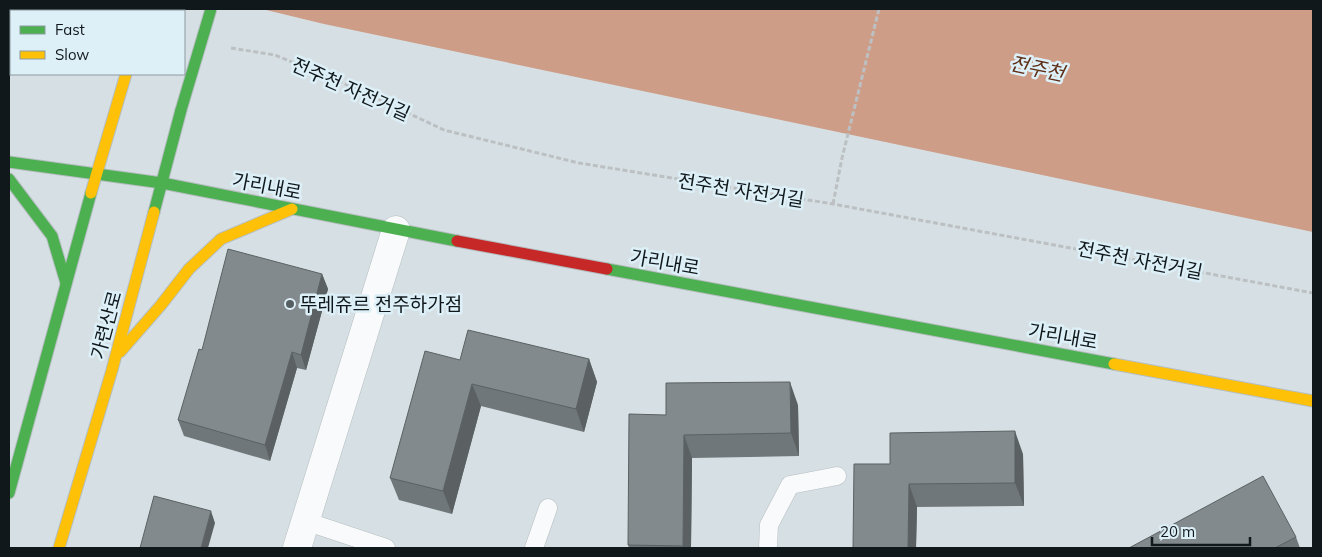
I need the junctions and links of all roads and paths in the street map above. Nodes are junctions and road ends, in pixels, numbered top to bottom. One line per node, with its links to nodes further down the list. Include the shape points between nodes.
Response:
1 (211, 9): 8 (street, 가련산로, bridge)
2 (878, 9): 9 (path)
3 (229, 47): 9 (path, 전주천 자전거길, via 275,55 444,130 579,163)
4 (126, 75): 6 (street)
5 (9, 162): 6 (street, 가리내로)
6 (96, 174): 8 (street, 가리내로); 12 (street)
7 (9, 179): 12 (street, via 52,236)
8 (162, 183): 10 (street, 가리내로); 14 (street, 가련산로)
9 (833, 204): 13 (path, 전주천 자전거길)
10 (292, 209): 11 (street, 가리내로); 14 (street, via 221,239 190,269)
11 (396, 230): 15 (street, 가리내로); 19 (street)
12 (66, 284): 17 (street)
13 (1313, 293)
14 (115, 357): 20 (street, 가련산로)
15 (1313, 401)
16 (837, 476): 24 (lane, via 790,485 769,526)
17 (9, 492)
18 (548, 508): 23 (lane)
19 (305, 521): 21 (street); 22 (lane)
20 (60, 548)
21 (297, 548)
22 (386, 548)
23 (534, 548)
24 (768, 548)

